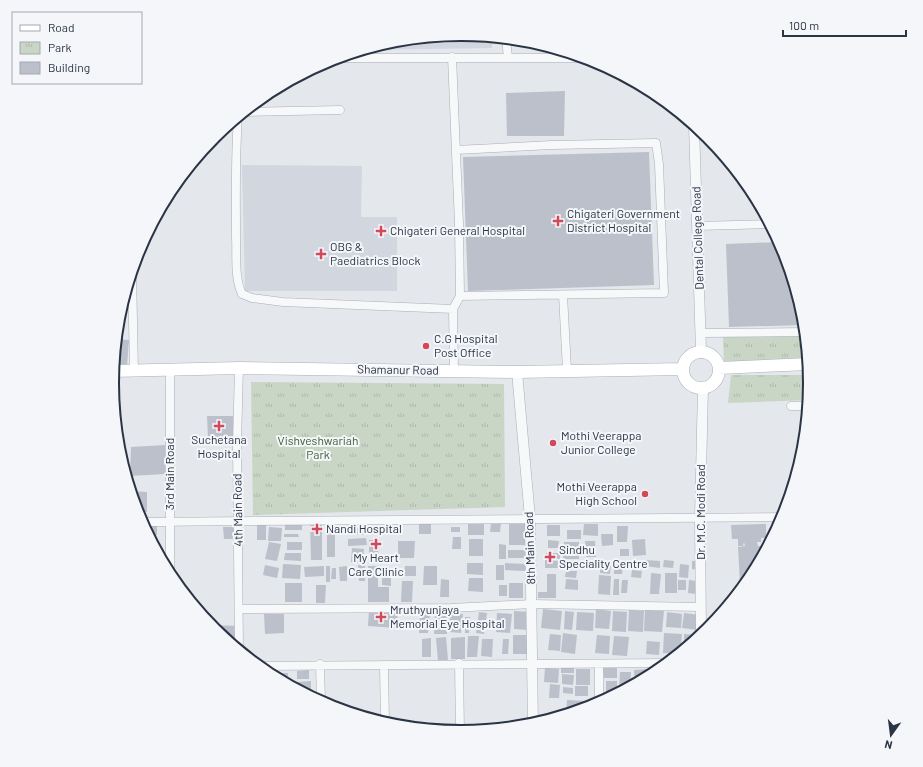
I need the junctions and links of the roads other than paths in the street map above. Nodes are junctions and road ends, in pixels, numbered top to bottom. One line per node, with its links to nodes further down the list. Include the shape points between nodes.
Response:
1 (507, 44): 4 (street)
2 (355, 58): 3 (street)
3 (452, 58): 4 (street); 10 (street)
4 (508, 58): 5 (street)
5 (568, 58)
6 (340, 110): 7 (street)
7 (253, 112)
8 (238, 125): 16 (street, via 236,243 238,286 242,294 252,298 283,302)
9 (694, 132): 12 (street, Dental College Road)
10 (456, 150): 14 (street, via 656,143 664,293); 15 (street)
11 (765, 224): 12 (street)
12 (698, 226): 18 (street, Dental College Road)
13 (132, 290): 28 (street)
14 (563, 295): 15 (street); 25 (street)
15 (460, 296): 16 (street)
16 (453, 309): 27 (street)
17 (800, 332): 18 (street)
18 (701, 333): 19 (street, Dental College Road)
19 (701, 351): 22 (main road, via 713,356); 23 (main road, via 689,356)
20 (803, 364): 22 (main road)
21 (239, 368): 24 (main road, Shamanur Road); 27 (main road, Shamanur Road); 36 (street, 4th Main Road)
22 (719, 368): 30 (main road, via 715,382)
23 (683, 369): 25 (main road, Shamanur Road); 30 (main road, via 690,384)
24 (170, 370): 28 (main road, Shamanur Road); 38 (street, 3rd Main Road)
25 (567, 370): 29 (main road, Shamanur Road)
26 (120, 371): 28 (main road, Shamanur Road)
27 (454, 371): 29 (main road, Shamanur Road)
28 (134, 372)
29 (517, 372): 34 (street, 8th Main Road)
30 (703, 388): 35 (street, Dr. M.C. Modi Road)
31 (791, 406): 32 (street)
32 (803, 406)
33 (777, 517): 35 (street)
34 (530, 518): 35 (street); 36 (street); 40 (street, 8th Main Road)
35 (700, 518): 41 (street, Dr. M.C. Modi Road)
36 (237, 521): 38 (street); 42 (street, 4th Main Road)
37 (148, 522): 38 (street)
38 (170, 522): 39 (street, 3rd Main Road)
39 (170, 563)
40 (532, 604): 41 (street); 42 (street, via 451,608); 48 (street, 8th Main Road)
41 (701, 607): 43 (street, Dr. M.C. Modi Road)
42 (240, 609): 44 (street, 4th Main Road)
43 (701, 629)
44 (239, 644)
45 (459, 663): 48 (street); 50 (street); 56 (street)
46 (659, 663): 49 (street)
47 (320, 664): 50 (street); 51 (street); 52 (street)
48 (532, 664): 49 (street); 55 (street, 8th Main Road)
49 (599, 664): 53 (street)
50 (384, 665): 54 (street)
51 (268, 666)
52 (322, 696)
53 (598, 698)
54 (385, 717)
55 (533, 718)
56 (460, 726)

